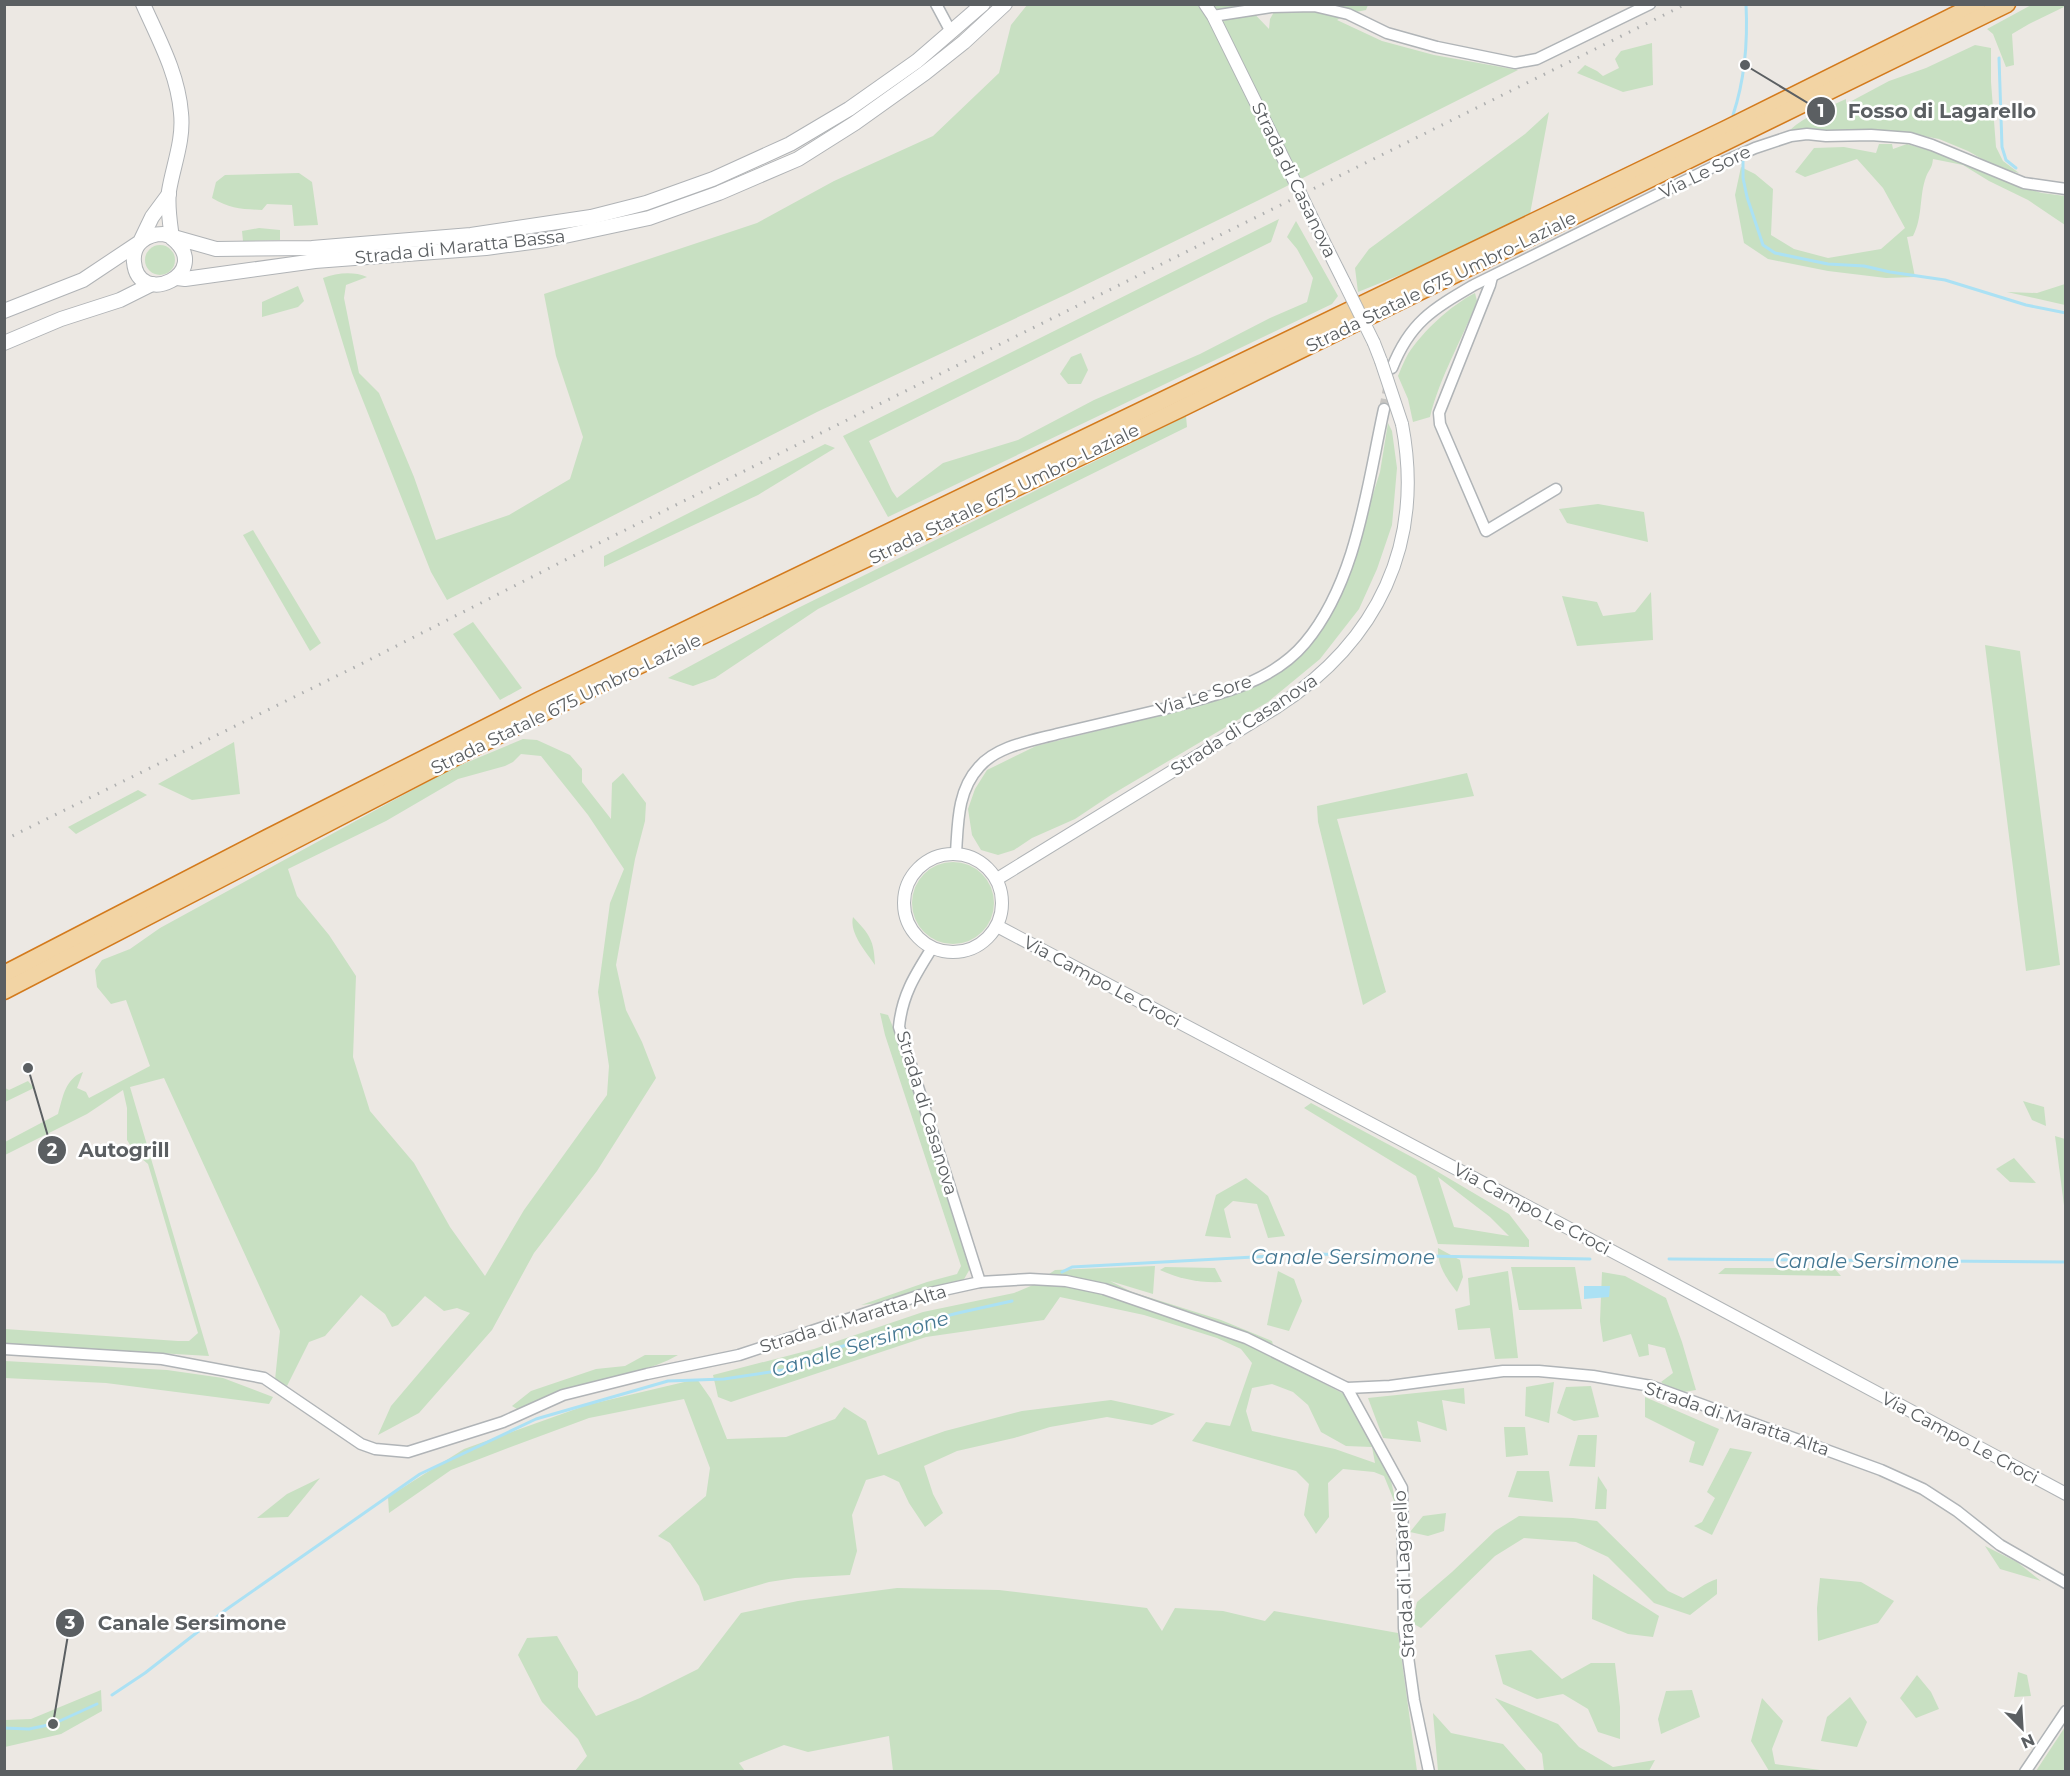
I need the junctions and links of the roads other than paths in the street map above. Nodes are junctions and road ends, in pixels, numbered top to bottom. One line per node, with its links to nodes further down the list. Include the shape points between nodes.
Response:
1 (143, 4): 12 (main road, via 170,63 182,114)
2 (936, 4): 10 (street)
3 (983, 4): 10 (main road, Strada di Maratta Bassa)
4 (1005, 4): 16 (main road, Strada di Maratta Bassa, via 925,73 798,159 649,218 536,242 315,261)
5 (1205, 4): 9 (street, Strada di Casanova)
6 (1650, 4): 9 (street, via 1537,59 1515,63 1387,33 1347,14 1314,6 1271,7)
7 (1977, 4): 27 (highway, Strada Statale 675 Umbro-Laziale, via 1704,140 540,700)
8 (2007, 4): 28 (highway, Strada Statale 675 Umbro-Laziale, via 1160,419 613,679)
9 (1213, 16): 24 (street, Strada di Casanova, bridge, via 1381,361 1408,453 1406,520 1398,557 1367,620 1341,656 1303,690)
10 (951, 32): 13 (main road, Strada di Maratta Bassa, via 849,110 790,144 713,179 646,203 591,217 471,235 323,247 216,249)
11 (2066, 189): 15 (street, Via Le Sore, via 2024,183 1910,138 1791,136 1721,163)
12 (169, 194): 13 (main road); 14 (main road)
13 (172, 238): 14 (main road, via 155,234); 16 (main road, via 184,256)
14 (140, 242): 17 (main road, via 133,258 134,267 144,281); 18 (main road, via 83,280)
15 (1492, 277): 20 (street, Via Le Sore, via 1429,314 1401,346); 22 (street, via 1439,413 1440,424 1486,531)
16 (177, 278): 17 (main road, via 166,284)
17 (152, 284): 19 (main road, via 120,300)
18 (4, 311)
19 (4, 343)
20 (1392, 368)
21 (1384, 409): 23 (street, Via Le Sore, via 1344,576 1305,644 1279,666 1244,685 1022,743 995,754 980,766 962,795)
22 (1556, 489)
23 (956, 853): 24 (street, via 980,861); 26 (street, via 924,862 905,890 903,902 908,924)
24 (997, 879): 25 (street, via 1002,903)
25 (997, 926): 26 (street, via 985,940 968,950); 32 (street, Via Campo Le Croci)
26 (932, 948): 29 (street, Strada di Casanova, via 905,994 899,1027)
27 (4, 974)
28 (4, 991)
29 (980, 1282): 30 (street, Strada di Maratta Alta, via 921,1295 739,1355 563,1395 502,1422 408,1452 361,1444 264,1378 162,1359); 31 (street, Strada di Maratta Alta, via 1066,1281 1104,1289 1246,1338)
30 (4, 1349)
31 (1347, 1388): 33 (street, Strada di Maratta Alta, via 1503,1371 1593,1376 1650,1386 1923,1489 1957,1510 2000,1545); 35 (street, Strada di Lagarello, via 1402,1488 1404,1628)
32 (2066, 1494)
33 (2066, 1583)
34 (2066, 1711): 36 (street)
35 (1429, 1772)
36 (2025, 1772)

